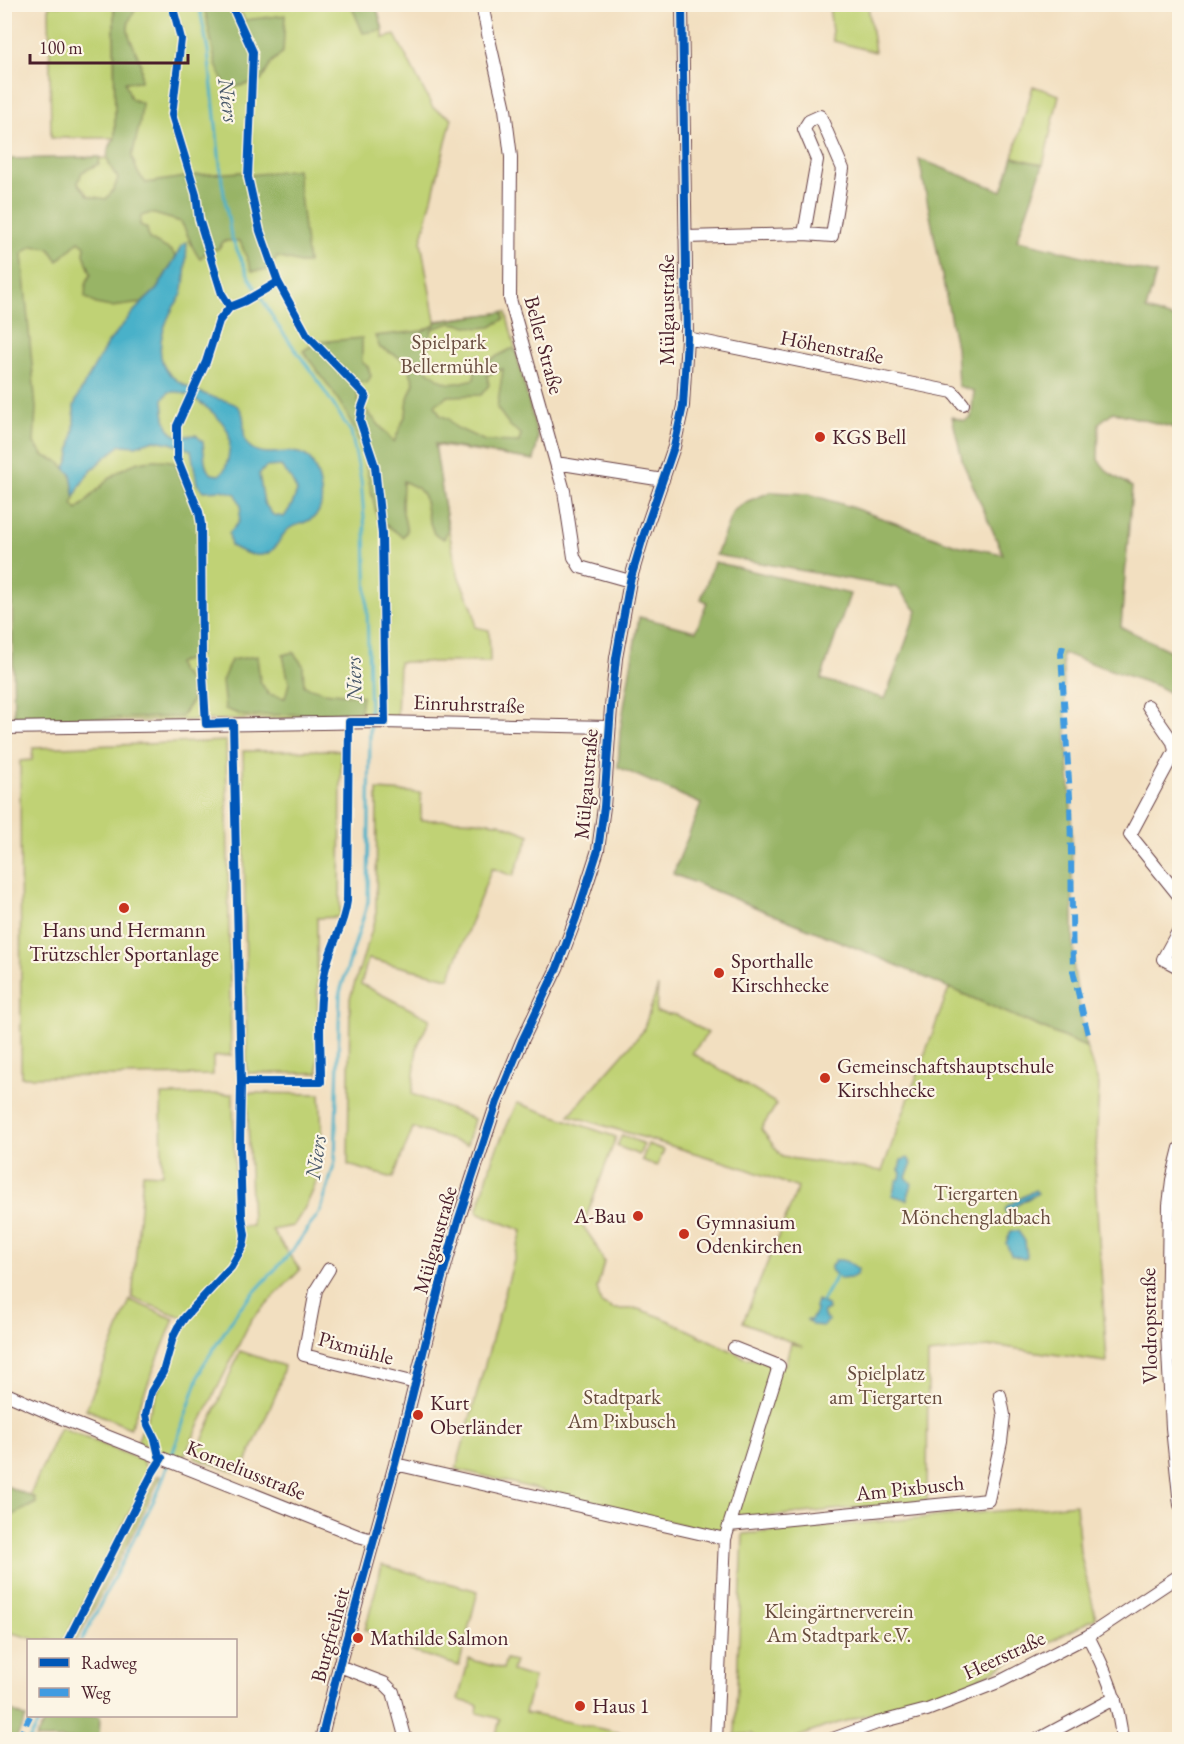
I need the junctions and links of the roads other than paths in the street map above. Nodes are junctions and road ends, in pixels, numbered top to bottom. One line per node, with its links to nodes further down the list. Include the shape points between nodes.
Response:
1 (482, 4): 7 (street, Beller Straße, via 505,109 510,152 510,299)
2 (682, 4): 4 (street, Mülgaustraße)
3 (804, 234): 3 (street, via 832,236 843,170 820,116 809,121 804,129 817,160); 4 (street)
4 (685, 237): 5 (street, Mülgaustraße)
5 (687, 338): 6 (street, Höhenstraße, via 953,392); 8 (street, Mülgaustraße, via 683,406)
6 (963, 404)
7 (556, 463): 8 (street); 9 (street, Beller Straße, via 574,557 580,567)
8 (663, 480): 9 (street, Mülgaustraße)
9 (630, 580): 12 (street, Mülgaustraße)
10 (1149, 706): 13 (street, via 1175,751 1130,835)
11 (4, 728): 12 (street, Einruhrstraße, via 357,722)
12 (609, 728): 19 (street, Mülgaustraße, via 604,807 592,872 556,968 496,1102 443,1272)
13 (1179, 897)
14 (1178, 934): 15 (street, via 1163,959)
15 (1179, 968)
16 (1179, 1148): 23 (street, Vlodropstraße, via 1169,1205 1167,1332)
17 (328, 1269): 19 (street, Pixmühle, via 316,1290 304,1355)
18 (734, 1348): 24 (street, via 778,1366)
19 (416, 1383): 22 (street, Mülgaustraße)
20 (4, 1393): 26 (street, Korneliusstraße)
21 (1000, 1395): 24 (street, Am Pixbusch, via 1004,1415 1001,1442 988,1500)
22 (395, 1464): 25 (street); 26 (street, Mülgaustraße)
23 (1179, 1505)
24 (729, 1525): 25 (street)
25 (725, 1539): 33 (street)
26 (373, 1540): 29 (street, Burgfreiheit)
27 (1179, 1576): 28 (street, Heerstraße)
28 (1088, 1636): 30 (street); 34 (street, Heerstraße, via 1001,1681 927,1710)
29 (339, 1666): 31 (street, Burgfreiheit); 32 (street, via 389,1687)
30 (1115, 1698): 35 (street); 36 (street)
31 (321, 1740)
32 (406, 1740)
33 (716, 1740)
34 (830, 1740)
35 (1037, 1740)
36 (1122, 1740)

